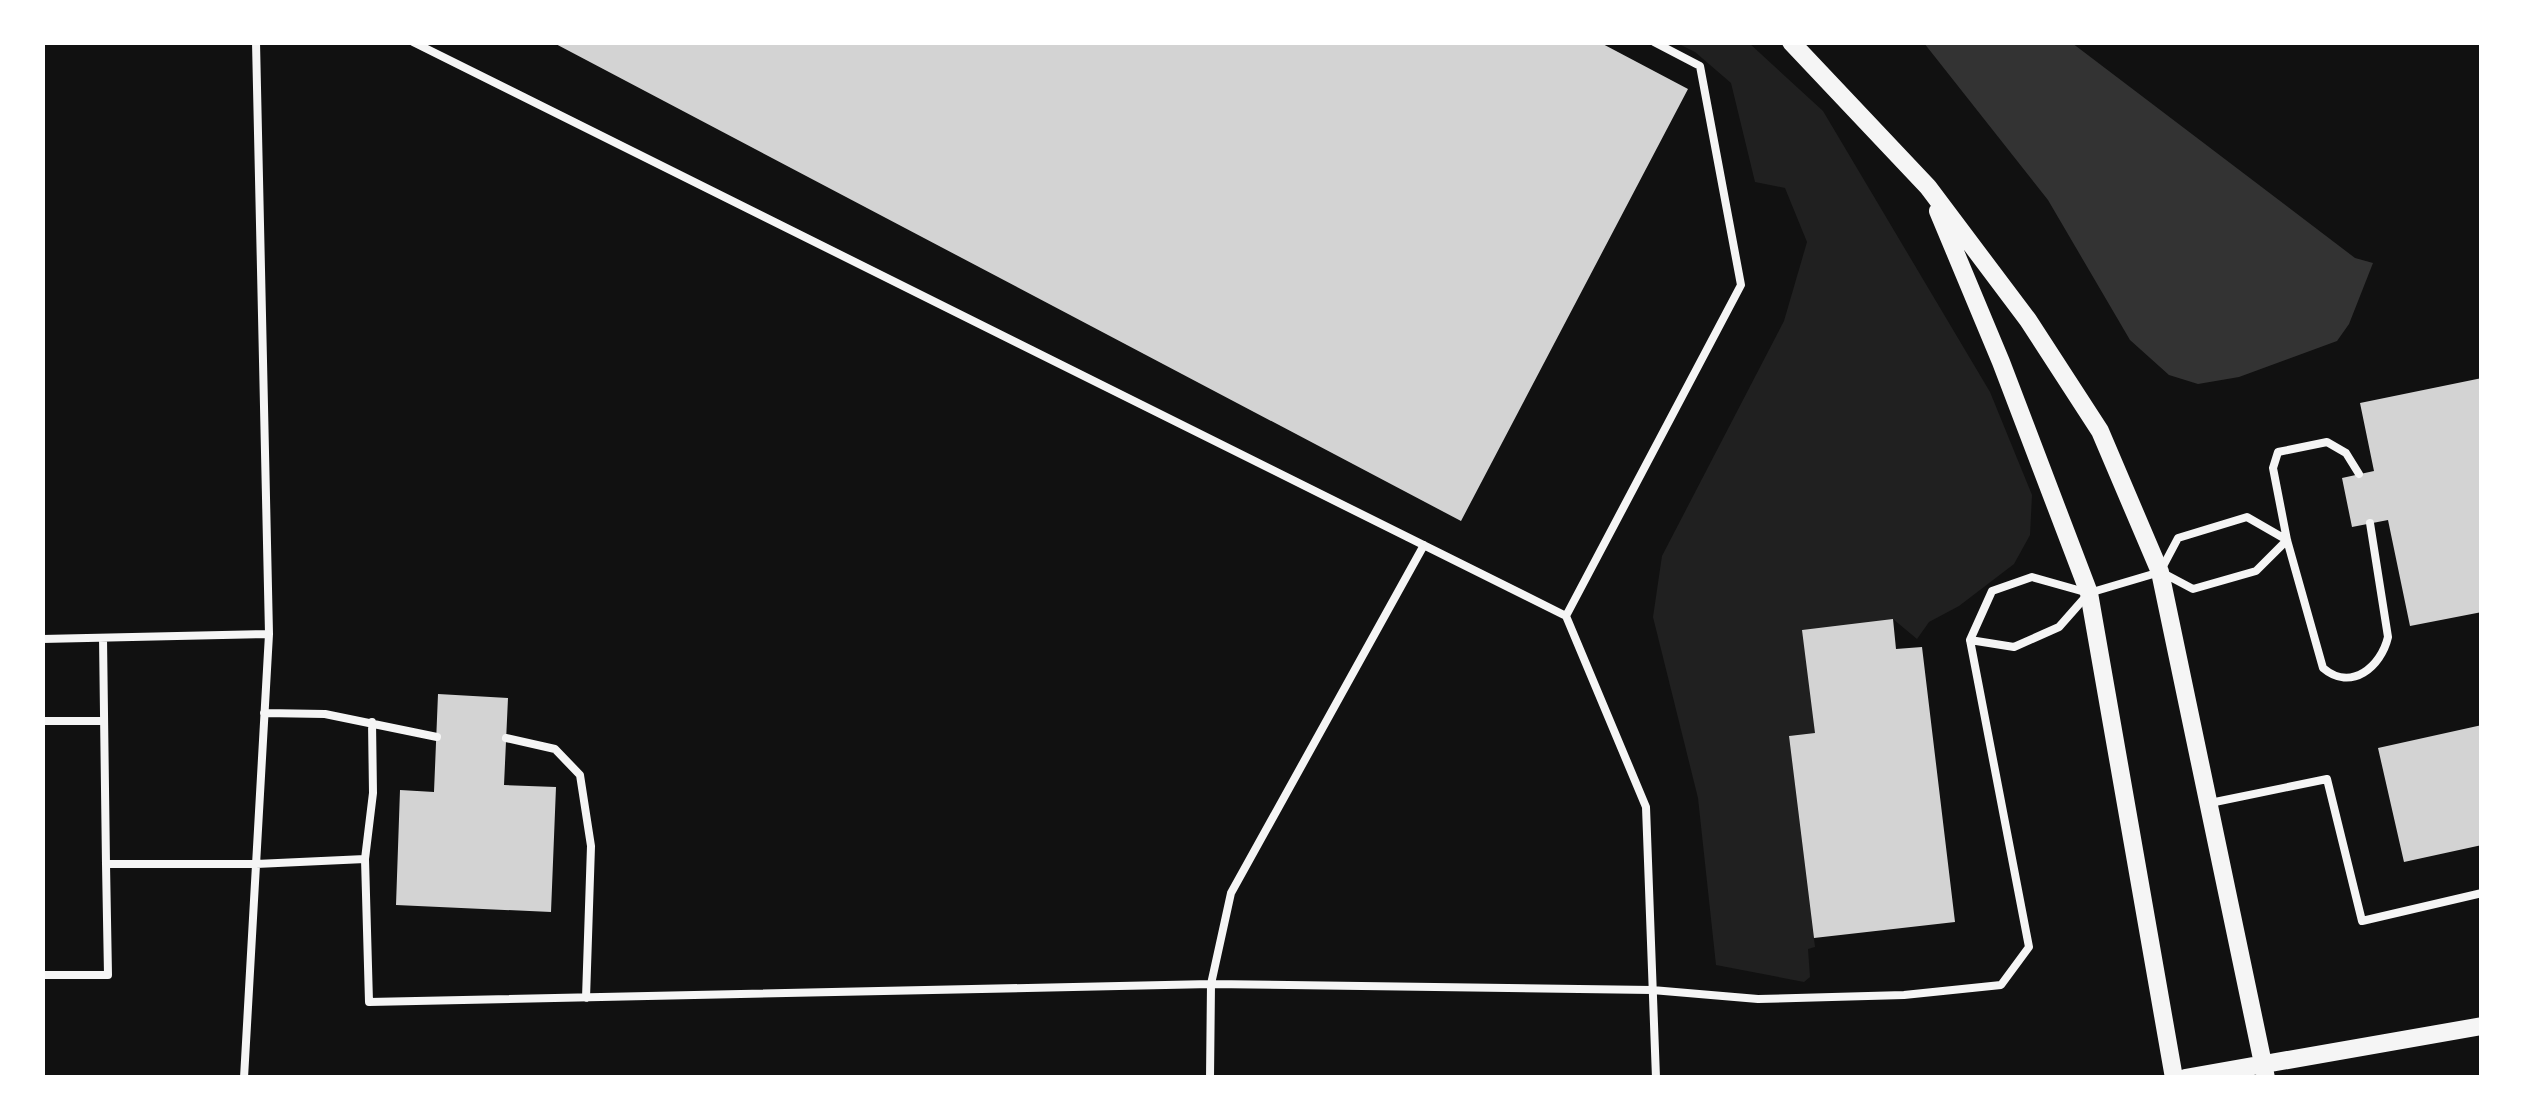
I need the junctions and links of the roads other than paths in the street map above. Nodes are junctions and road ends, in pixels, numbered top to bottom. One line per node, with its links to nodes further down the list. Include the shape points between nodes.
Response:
1 (256, 42): 13 (lane)
2 (412, 42): 9 (lane)
3 (1654, 42): 12 (lane, via 1700,66 1740,284)
4 (1791, 42): 5 (street)
5 (1928, 188): 10 (street, via 2028,320 2100,432); 11 (street)
6 (2358, 474): 8 (lane, via 2346,453 2327,442 2278,452 2272,468)
7 (2370, 523): 8 (lane, via 2388,636 2372,669 2346,679 2323,668)
8 (2287, 540): 10 (lane, via 2256,571 2193,589); 10 (lane, via 2247,517 2178,538)
9 (1424, 546): 12 (lane); 29 (lane, via 1231,893)
10 (2160, 572): 11 (lane); 23 (street)
11 (2089, 593): 16 (lane, via 2059,628 2014,647); 16 (lane, via 2032,578 1992,591); 37 (street)
12 (1566, 616): 30 (lane, via 1646,807)
13 (269, 634): 14 (lane); 17 (lane)
14 (102, 638): 15 (lane); 19 (lane)
15 (42, 640)
16 (1970, 640): 30 (lane, via 2029,947 2001,985 1758,999)
17 (264, 712): 20 (lane); 26 (lane)
18 (42, 721): 19 (lane)
19 (104, 721): 25 (lane)
20 (372, 722): 21 (lane); 24 (lane)
21 (436, 737)
22 (506, 738): 31 (lane, via 554,749 580,775 591,846)
23 (2210, 803): 27 (lane, via 2327,779 2362,922); 33 (street)
24 (365, 859): 26 (lane); 31 (lane, via 369,1002)
25 (106, 864): 26 (lane); 28 (lane, via 108,974)
26 (256, 864): 34 (lane)
27 (2482, 893)
28 (42, 975)
29 (1211, 984): 30 (lane); 31 (lane); 35 (lane)
30 (1652, 990): 36 (lane)
31 (586, 998)
32 (2482, 1026): 33 (street)
33 (2266, 1071): 38 (street)
34 (244, 1078)
35 (1210, 1078)
36 (1656, 1078)
37 (2174, 1078)
38 (2185, 1078)

